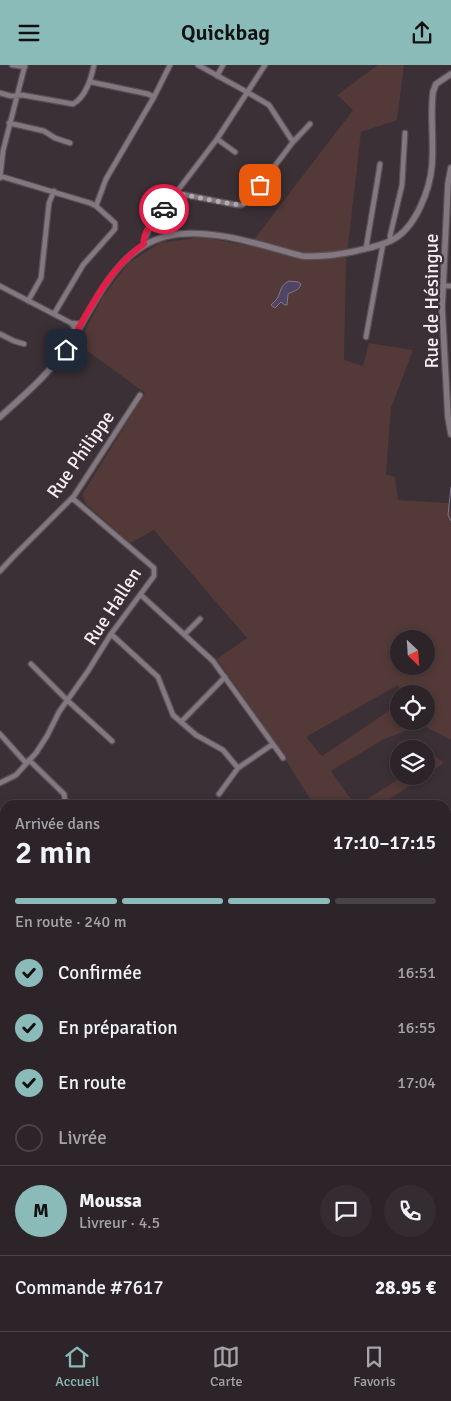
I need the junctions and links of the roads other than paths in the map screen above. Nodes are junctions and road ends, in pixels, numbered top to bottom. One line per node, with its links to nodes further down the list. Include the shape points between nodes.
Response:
1 (12, 65): 7 (street)
2 (94, 65): 10 (street)
3 (170, 65): 14 (street)
4 (198, 65): 9 (street)
5 (223, 65): 9 (street)
6 (265, 65): 11 (street)
7 (25, 66): 13 (street)
8 (451, 74): 31 (street, via 436,84 433,92 433,157 427,190 409,225)
9 (217, 76): 11 (street)
10 (91, 82): 13 (street, via 73,104); 14 (street)
11 (247, 92): 19 (street); 20 (street, via 269,105)
12 (0, 93): 13 (street)
13 (17, 95): 15 (street)
14 (154, 97): 28 (street, via 106,179)
15 (10, 123): 18 (street); 21 (street, via 44,131)
16 (310, 124): 20 (street)
17 (405, 133): 31 (street, via 403,181)
18 (3, 138): 25 (street)
19 (217, 139): 22 (street); 27 (street)
20 (293, 142): 27 (street, via 242,205)
21 (70, 143)
22 (235, 152)
23 (380, 164): 34 (street)
24 (451, 168): 35 (street, Rue de Hésingue)
25 (0, 177): 26 (street)
26 (54, 191): 28 (street); 38 (street, via 49,203 41,278)
27 (176, 193): 29 (street)
28 (96, 206): 39 (street, via 114,220 115,229 83,265)
29 (150, 227): 30 (street); 32 (street)
30 (152, 241): 32 (street); 34 (street, via 178,234 208,234 312,257)
31 (391, 241): 33 (street)
32 (144, 244): 41 (street, via 119,265)
33 (380, 245): 34 (street); 44 (street)
34 (366, 248)
35 (443, 285): 37 (street); 48 (street, Rue de Hésingue)
36 (0, 286): 38 (street)
37 (451, 286)
38 (28, 301): 39 (street)
39 (54, 314): 40 (street)
40 (71, 323): 41 (street); 42 (street)
41 (82, 324): 42 (street)
42 (77, 331): 47 (street, via 66,350 42,378)
43 (0, 334): 45 (street)
44 (366, 337)
45 (24, 344)
46 (140, 395): 49 (street, Rue Philippe)
47 (0, 417)
48 (451, 434)
49 (72, 498): 50 (street, Rue Philippe); 51 (street, Rue Hallen, via 154,568 154,576)
50 (0, 571)
51 (141, 595): 53 (street, Rue Hallen); 54 (street)
52 (200, 619): 54 (street)
53 (110, 634): 57 (street, Rue Hallen); 58 (street, via 158,677 173,715)
54 (185, 634): 56 (street)
55 (31, 664): 57 (street)
56 (225, 677): 58 (street); 61 (street)
57 (67, 700): 60 (street); 63 (street, Rue Hallen)
58 (181, 722): 64 (street, via 223,751)
59 (0, 734): 63 (street)
60 (112, 741)
61 (273, 744): 62 (street); 64 (street)
62 (283, 758)
63 (28, 762): 65 (street, Rue Hallen, via 16,775); 67 (street, via 64,794)
64 (238, 768): 66 (street)
65 (0, 783)
66 (220, 794)
67 (65, 800)

